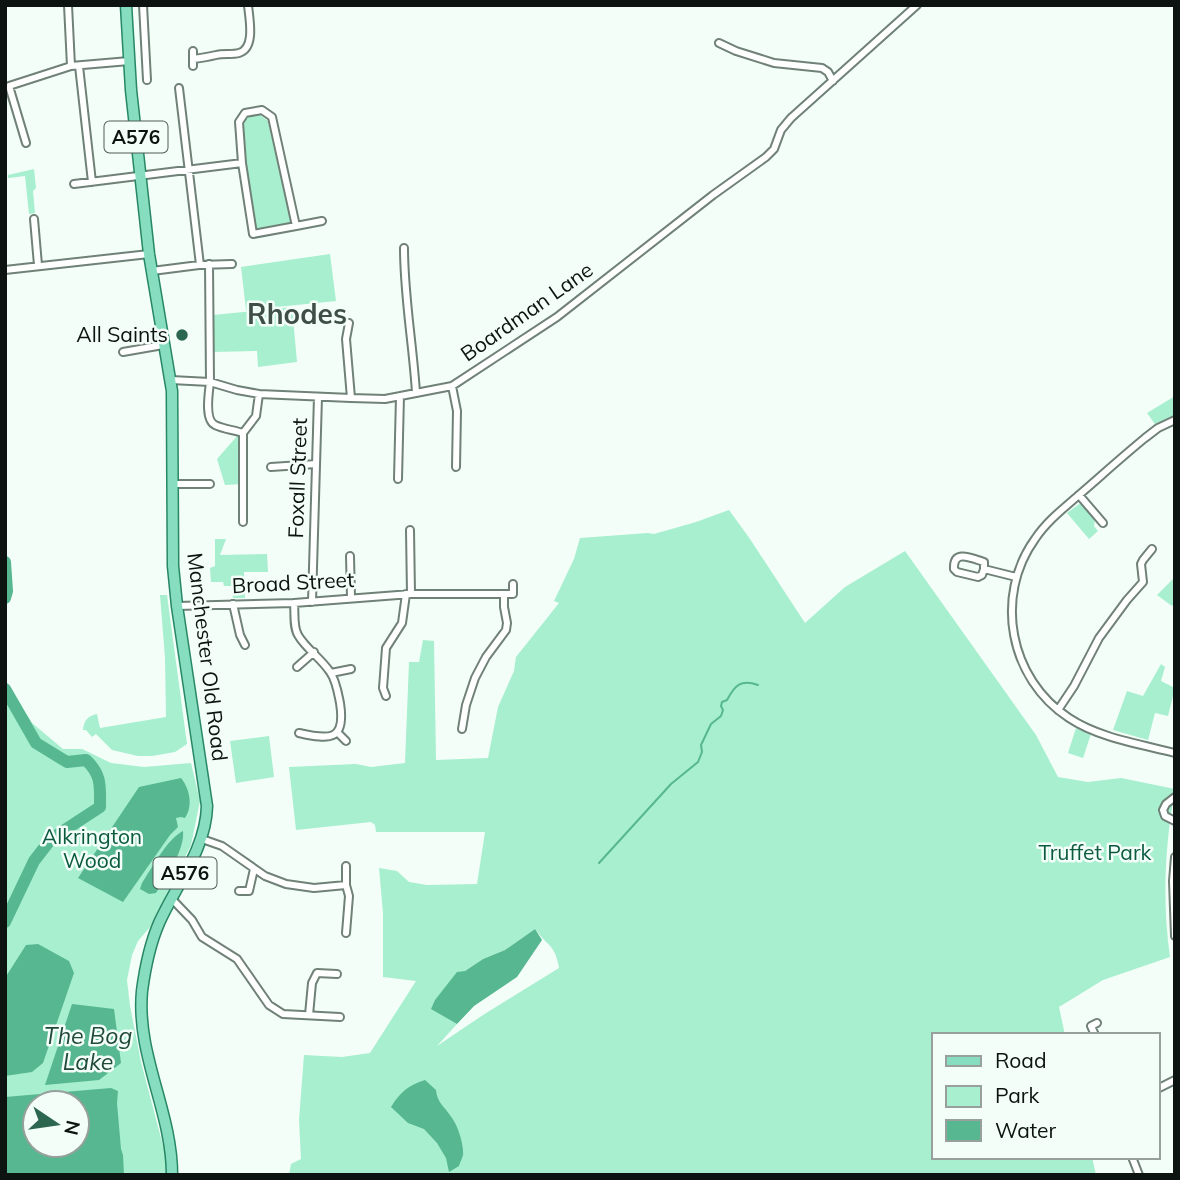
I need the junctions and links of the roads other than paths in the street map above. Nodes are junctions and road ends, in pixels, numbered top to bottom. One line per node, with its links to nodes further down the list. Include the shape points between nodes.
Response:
1 (68, 5): 9 (street)
2 (126, 5): 8 (main road, Manchester Old Road / A576)
3 (144, 5): 10 (street)
4 (248, 5): 7 (street, via 250,39 245,50)
5 (917, 5): 11 (street, Boardman Lane)
6 (719, 43): 11 (street, via 774,63 822,68)
7 (193, 59)
8 (129, 61): 9 (street); 16 (main road, Manchester Old Road / A576)
9 (75, 66): 13 (street, via 9,86); 17 (street)
10 (146, 80)
11 (834, 81): 35 (street, Boardman Lane, via 786,123 766,157 557,317)
12 (179, 88): 15 (street)
13 (26, 143)
14 (242, 163): 15 (street); 21 (street, via 253,234); 21 (street, via 239,122 245,113 261,110 272,117)
15 (189, 170): 16 (street); 27 (street)
16 (140, 176): 17 (street); 23 (main road, Manchester Old Road / A576)
17 (92, 182): 18 (street)
18 (74, 184)
19 (34, 219): 26 (street)
20 (322, 221): 21 (street)
21 (296, 226)
22 (404, 247): 36 (street)
23 (149, 254): 26 (street); 29 (main road, Manchester Old Road / A576)
24 (209, 264): 25 (street); 27 (street); 34 (street)
25 (232, 264)
26 (38, 265): 28 (street)
27 (200, 265): 29 (street)
28 (5, 270)
29 (152, 271): 31 (main road, Manchester Old Road / A576)
30 (349, 323): 40 (street)
31 (163, 345): 32 (street); 33 (main road, Manchester Old Road / A576)
32 (123, 352)
33 (171, 380): 34 (street, Boardman Lane); 47 (main road, Manchester Old Road / A576)
34 (210, 382): 37 (street, Boardman Lane); 42 (street, via 209,420)
35 (452, 386): 36 (street, Boardman Lane); 45 (street, via 457,411)
36 (416, 393): 39 (street, Boardman Lane)
37 (259, 394): 38 (street, Boardman Lane); 42 (street, via 256,416)
38 (318, 397): 40 (street, Boardman Lane); 43 (street, Foxall Street)
39 (400, 397): 40 (street, Boardman Lane); 46 (street)
40 (351, 398)
41 (1175, 420): 49 (street, via 1145,438)
42 (243, 433): 50 (street)
43 (316, 464): 44 (street); 61 (street, Foxall Street)
44 (271, 467)
45 (456, 467)
46 (398, 479)
47 (172, 484): 48 (street); 64 (main road, Manchester Old Road / A576)
48 (210, 484)
49 (1079, 495): 51 (street); 56 (street, via 1035,538)
50 (243, 522)
51 (1103, 523)
52 (410, 530): 58 (street)
53 (1152, 549): 71 (street, via 1141,564 1143,582 1099,638)
54 (350, 556): 60 (street)
55 (984, 569): 55 (street, via 978,577 957,572 954,563 961,556 984,562); 56 (street)
56 (1016, 577): 71 (street, via 1012,616 1019,656 1040,692)
57 (513, 584): 59 (street, Broad Street, via 513,594)
58 (408, 594): 59 (street, Broad Street); 60 (street, Broad Street); 70 (street, via 402,623 386,648)
59 (504, 594): 72 (street, via 506,630 486,657 466,705 463,727)
60 (351, 598): 61 (street, Broad Street)
61 (312, 601): 62 (street, Broad Street)
62 (294, 603): 63 (street, Broad Street); 66 (street, via 296,633)
63 (233, 604): 64 (street, Broad Street); 65 (street)
64 (177, 606): 79 (main road, Manchester Old Road / A576, via 206,796)
65 (245, 645)
66 (314, 652): 67 (street); 69 (street)
67 (297, 667)
68 (351, 669): 69 (street)
69 (331, 673): 73 (street, via 341,714)
70 (386, 696)
71 (1058, 709): 76 (street, via 1102,733)
72 (473, 725)
73 (337, 732): 74 (street, via 320,738); 75 (street)
74 (299, 733)
75 (346, 741)
76 (1175, 753)
77 (1175, 797): 78 (street, via 1163,810)
78 (1175, 821)
79 (202, 839): 82 (street, via 222,846); 86 (main road, Manchester Old Road / A576)
80 (1175, 857): 83 (street)
81 (346, 866): 84 (street)
82 (254, 869): 84 (street, via 293,886); 85 (street, via 249,891)
83 (1174, 881): 88 (street)
84 (346, 886): 87 (street)
85 (239, 891)
86 (171, 898): 90 (street, via 202,937 237,960 269,1004 283,1014); 96 (main road, Manchester Old Road / A576, via 153,939 142,989 142,1017 168,1135)
87 (346, 933)
88 (1175, 936)
89 (337, 974): 90 (street, via 317,973)
90 (309, 1015): 91 (street)
91 (340, 1017)
92 (1097, 1023): 93 (street, via 1091,1026)
93 (1095, 1033)
94 (1175, 1080): 95 (street)
95 (1159, 1088)
96 (172, 1175)

